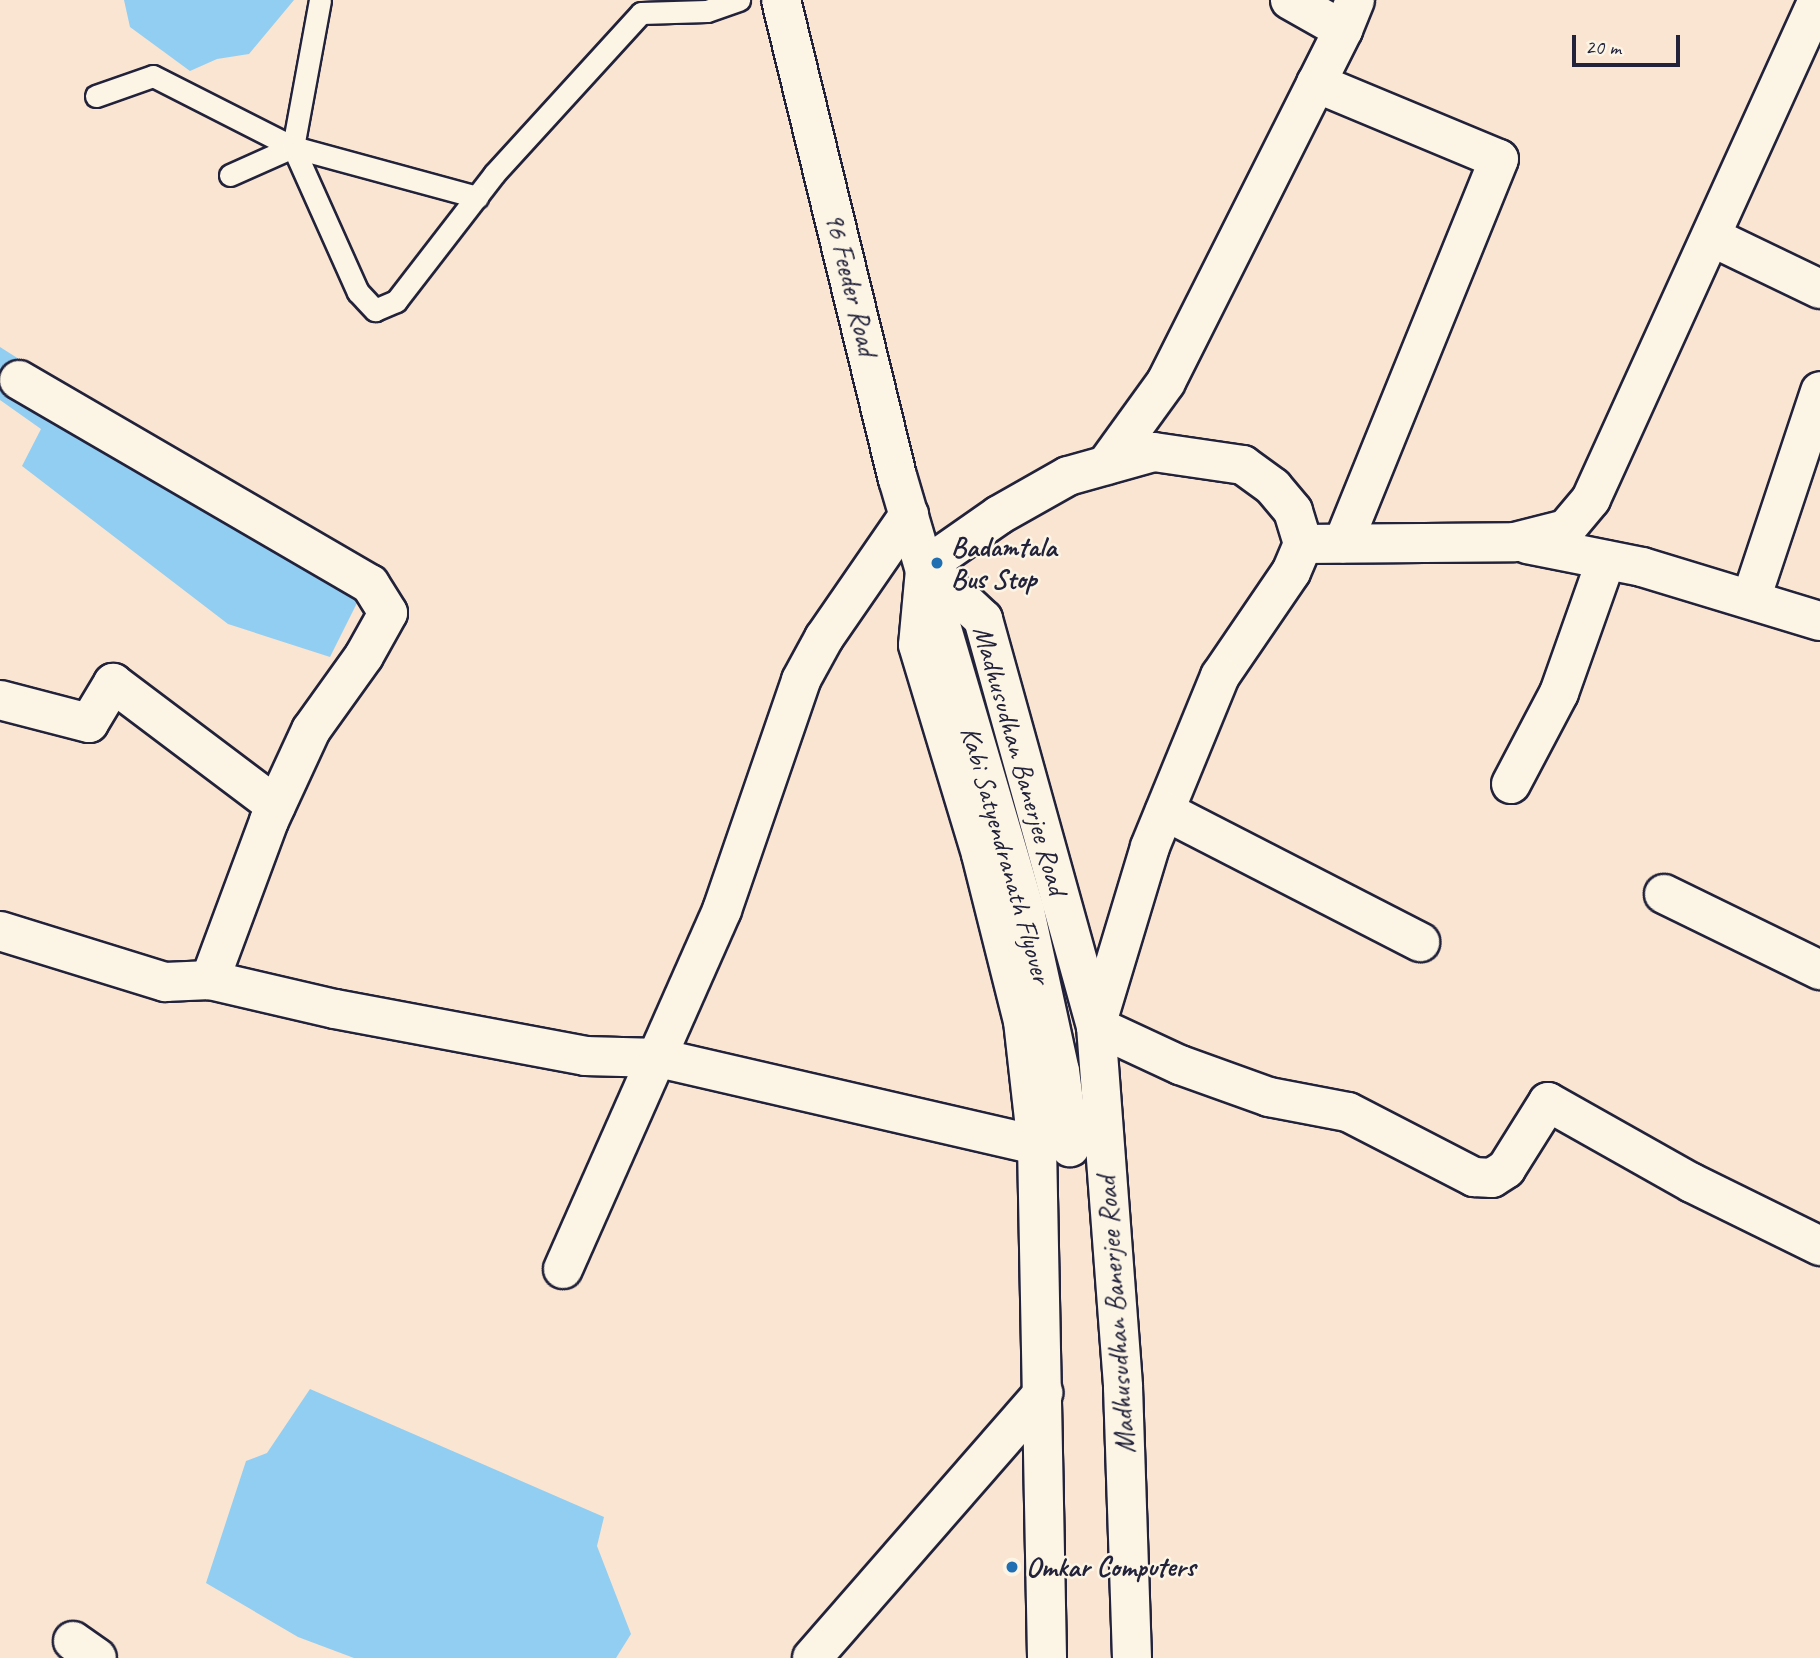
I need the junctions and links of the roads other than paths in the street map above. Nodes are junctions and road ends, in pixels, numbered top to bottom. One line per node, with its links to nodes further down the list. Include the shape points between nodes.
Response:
1 (320, 0): 9 (lane)
2 (739, 0): 11 (lane, via 707,11 641,13)
3 (781, 0): 17 (street, 96 Feeder Road)
4 (1290, 0): 6 (street)
5 (1818, 0): 12 (street)
6 (1349, 15): 7 (street)
7 (1316, 83): 16 (street, via 1166,382); 20 (street, via 1499,159)
8 (96, 96): 9 (lane, via 153,76)
9 (293, 147): 10 (lane); 11 (lane); 11 (lane, via 358,292 375,310 396,301)
10 (230, 175)
11 (477, 197)
12 (1712, 237): 13 (street); 18 (street, via 1591,499 1566,529)
13 (1820, 289)
14 (19, 380): 27 (street, via 370,584 388,613 364,656 311,730)
15 (1820, 390): 23 (street)
16 (1106, 465): 19 (street, via 1154,452 1243,465 1273,486 1293,511); 22 (street, via 1068,476 999,515)
17 (909, 515): 22 (street, 96 Feeder Road); 35 (street, via 824,638 802,680 722,910)
18 (1515, 542): 20 (street); 21 (street)
19 (1303, 544): 20 (street); 28 (street, via 1291,572 1220,676)
20 (1343, 544)
21 (1606, 560): 23 (street); 26 (street, via 1559,693)
22 (926, 566): 34 (street, Madhusudhan Banerjee Road, via 983,619); 36 (street, Kabi Satyendranath Flyover, via 1042,981); 36 (street, via 918,645 981,854)
23 (1751, 599): 24 (street)
24 (1820, 621)
25 (0, 700): 27 (street, via 89,723 113,683)
26 (1511, 785)
27 (276, 806): 33 (street)
28 (1165, 811): 31 (street); 34 (street)
29 (1664, 894): 32 (street)
30 (0, 931): 33 (street, via 165,982)
31 (1420, 942)
32 (1820, 970)
33 (210, 980): 35 (street, via 335,1009 585,1056)
34 (1096, 1026): 37 (street, via 1180,1065 1269,1097 1348,1112 1474,1177 1492,1178 1506,1169 1548,1102 1692,1184); 42 (street, Madhusudhan Banerjee Road, via 1124,1387)
35 (659, 1058): 36 (street); 38 (street)
36 (1054, 1146): 39 (street)
37 (1820, 1246)
38 (564, 1269)
39 (1043, 1393): 40 (street); 41 (street)
40 (812, 1658)
41 (1046, 1658)
42 (1132, 1658)

